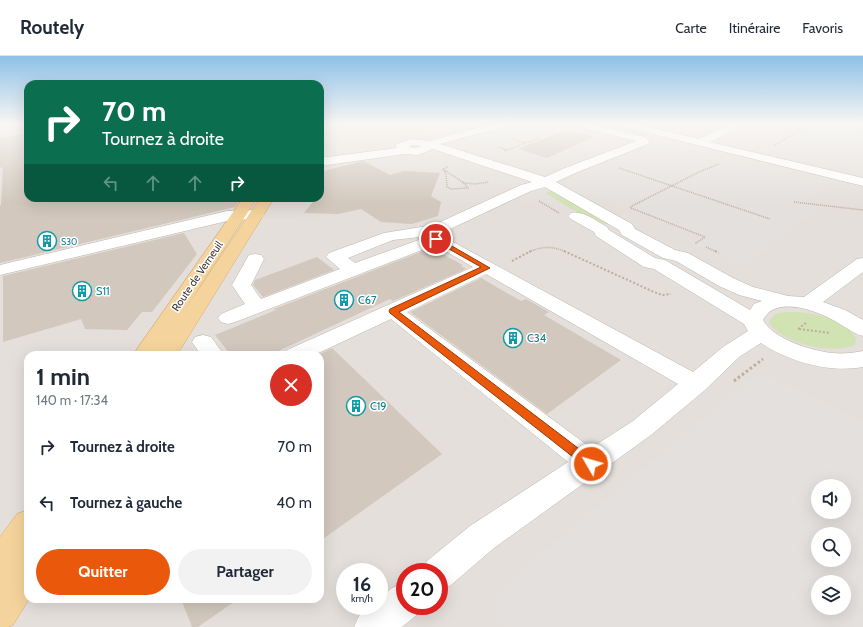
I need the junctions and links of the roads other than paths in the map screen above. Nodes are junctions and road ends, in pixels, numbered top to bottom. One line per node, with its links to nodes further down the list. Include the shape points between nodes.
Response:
1 (374, 151): 7 (lane)
2 (387, 151): 8 (lane)
3 (433, 151): 11 (lane, via 509,179)
4 (435, 151): 9 (lane)
5 (622, 151): 9 (lane)
6 (735, 151): 10 (lane)
7 (324, 155)
8 (324, 161)
9 (546, 182): 11 (lane); 21 (lane, via 669,254 682,257 746,291)
10 (863, 182)
11 (517, 185): 12 (lane); 20 (lane, via 444,226 429,231 390,236 335,257)
12 (542, 196)
13 (266, 202): 14 (lane)
14 (254, 207): 19 (lane, via 227,216); 28 (main road, Route de Verneuil); 29 (main road, Route de Verneuil)
15 (568, 211): 26 (lane, via 659,259 659,264)
16 (255, 259): 22 (lane, via 241,285)
17 (863, 263): 24 (lane)
18 (487, 268): 20 (lane, via 436,239); 23 (lane); 32 (lane)
19 (0, 270)
20 (353, 270): 22 (lane)
21 (786, 301): 24 (lane); 26 (lane, via 766,307 754,315)
22 (257, 307): 25 (lane)
23 (393, 311): 30 (lane); 33 (lane)
24 (809, 312): 27 (lane, via 836,314)
25 (228, 318)
26 (756, 327): 31 (lane, via 780,344 818,358 831,361); 32 (lane)
27 (863, 328)
28 (147, 351)
29 (168, 351)
30 (304, 351)
31 (862, 361)
32 (696, 384): 33 (lane, via 642,428)
33 (591, 464): 35 (lane, via 482,537)
34 (24, 531): 36 (main road)
35 (448, 565)
36 (0, 566)
37 (24, 574): 39 (main road)
38 (396, 608): 40 (lane)
39 (0, 612)
40 (373, 627)

